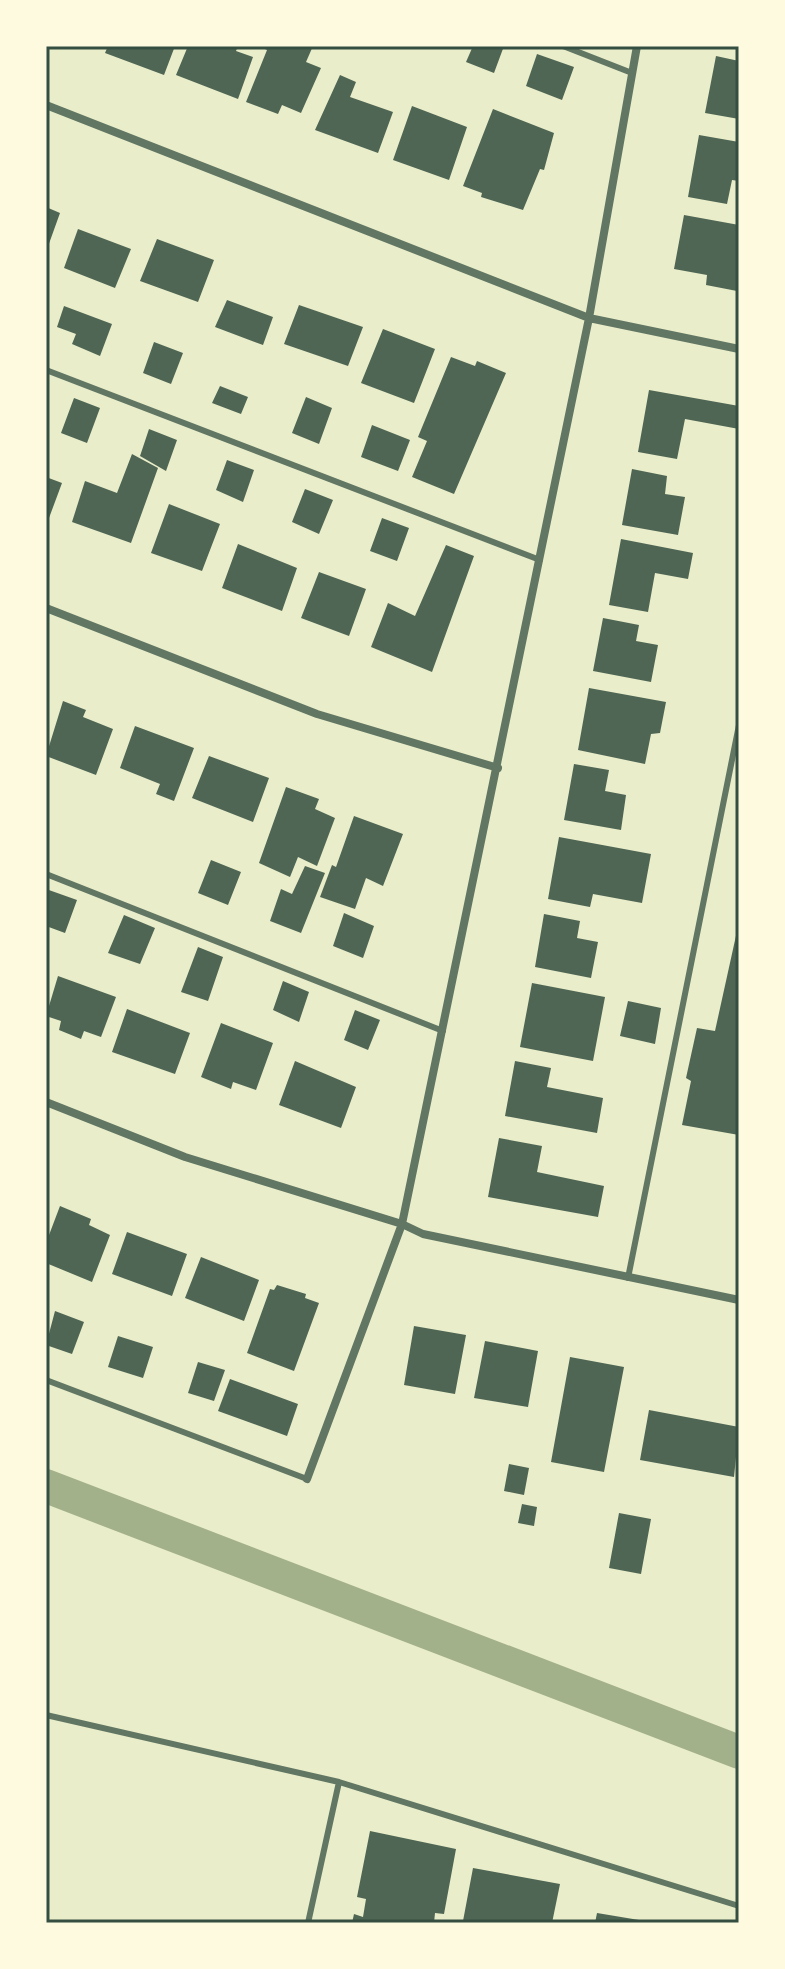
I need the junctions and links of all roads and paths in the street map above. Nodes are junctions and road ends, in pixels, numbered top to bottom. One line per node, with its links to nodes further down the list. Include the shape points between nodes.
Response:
1 (563, 46): 3 (lane)
2 (637, 46): 3 (street)
3 (632, 73): 5 (street)
4 (46, 105): 5 (street)
5 (589, 318): 6 (street); 8 (street)
6 (739, 349)
7 (46, 370): 8 (lane)
8 (540, 560): 11 (street)
9 (46, 608): 11 (street, via 317,714)
10 (739, 725): 16 (lane)
11 (498, 768): 13 (street)
12 (46, 874): 13 (lane)
13 (443, 1031): 15 (street)
14 (46, 1102): 15 (street, via 185,1157)
15 (402, 1224): 16 (street, via 445,1240); 19 (street)
16 (628, 1278): 17 (street)
17 (739, 1300)
18 (46, 1380): 19 (lane)
19 (307, 1479)
20 (46, 1715): 21 (lane)
21 (339, 1782): 22 (lane); 23 (lane)
22 (739, 1906)
23 (308, 1923)

